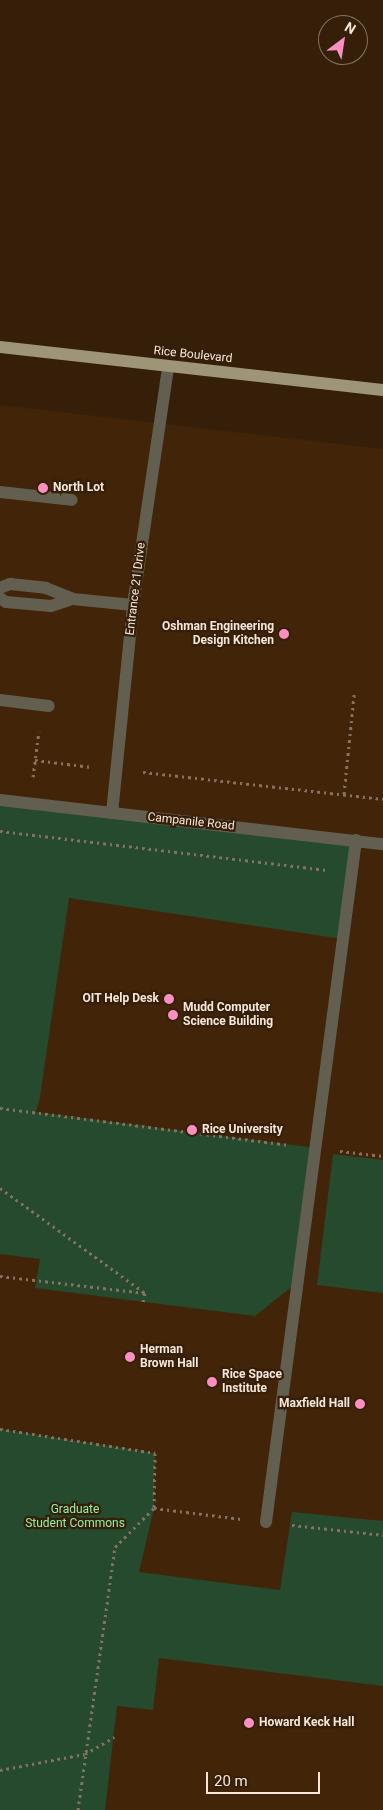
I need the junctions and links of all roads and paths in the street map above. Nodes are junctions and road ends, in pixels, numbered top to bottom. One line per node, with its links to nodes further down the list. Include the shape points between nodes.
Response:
1 (0, 347): 2 (main road, Rice Boulevard)
2 (168, 367): 3 (main road, Rice Boulevard); 9 (lane, Entrance 21 Drive)
3 (383, 390)
4 (0, 492): 5 (lane)
5 (72, 500)
6 (0, 588): 8 (lane, via 10,584 46,588)
7 (0, 598): 8 (lane, via 6,602 51,606)
8 (73, 599): 9 (lane)
9 (133, 604): 14 (lane, Entrance 21 Drive)
10 (354, 695): 15 (path)
11 (0, 700): 12 (lane)
12 (46, 706): 13 (path)
13 (35, 760): 14 (path); 18 (path)
14 (116, 769): 15 (path); 19 (lane, Entrance 21 Drive)
15 (344, 794): 16 (path)
16 (383, 799)
17 (0, 800): 18 (lane, Campanile Road)
18 (29, 804): 19 (lane, Campanile Road)
19 (112, 813): 21 (lane, Campanile Road)
20 (0, 831): 23 (path)
21 (356, 840): 22 (lane, Campanile Road); 23 (lane)
22 (383, 844)
23 (352, 874): 25 (lane)
24 (0, 1108): 25 (path)
25 (316, 1148): 26 (path); 33 (lane)
26 (383, 1156)
27 (0, 1188): 29 (path)
28 (0, 1276): 29 (path)
29 (145, 1293): 30 (path)
30 (142, 1302)
31 (0, 1429): 32 (path, via 155,1454)
32 (154, 1508): 33 (path); 36 (path, via 115,1547)
33 (266, 1522): 34 (path)
34 (383, 1536)
35 (114, 1737): 36 (path)
36 (85, 1754): 37 (path); 38 (path)
37 (0, 1770)
38 (78, 1810)

